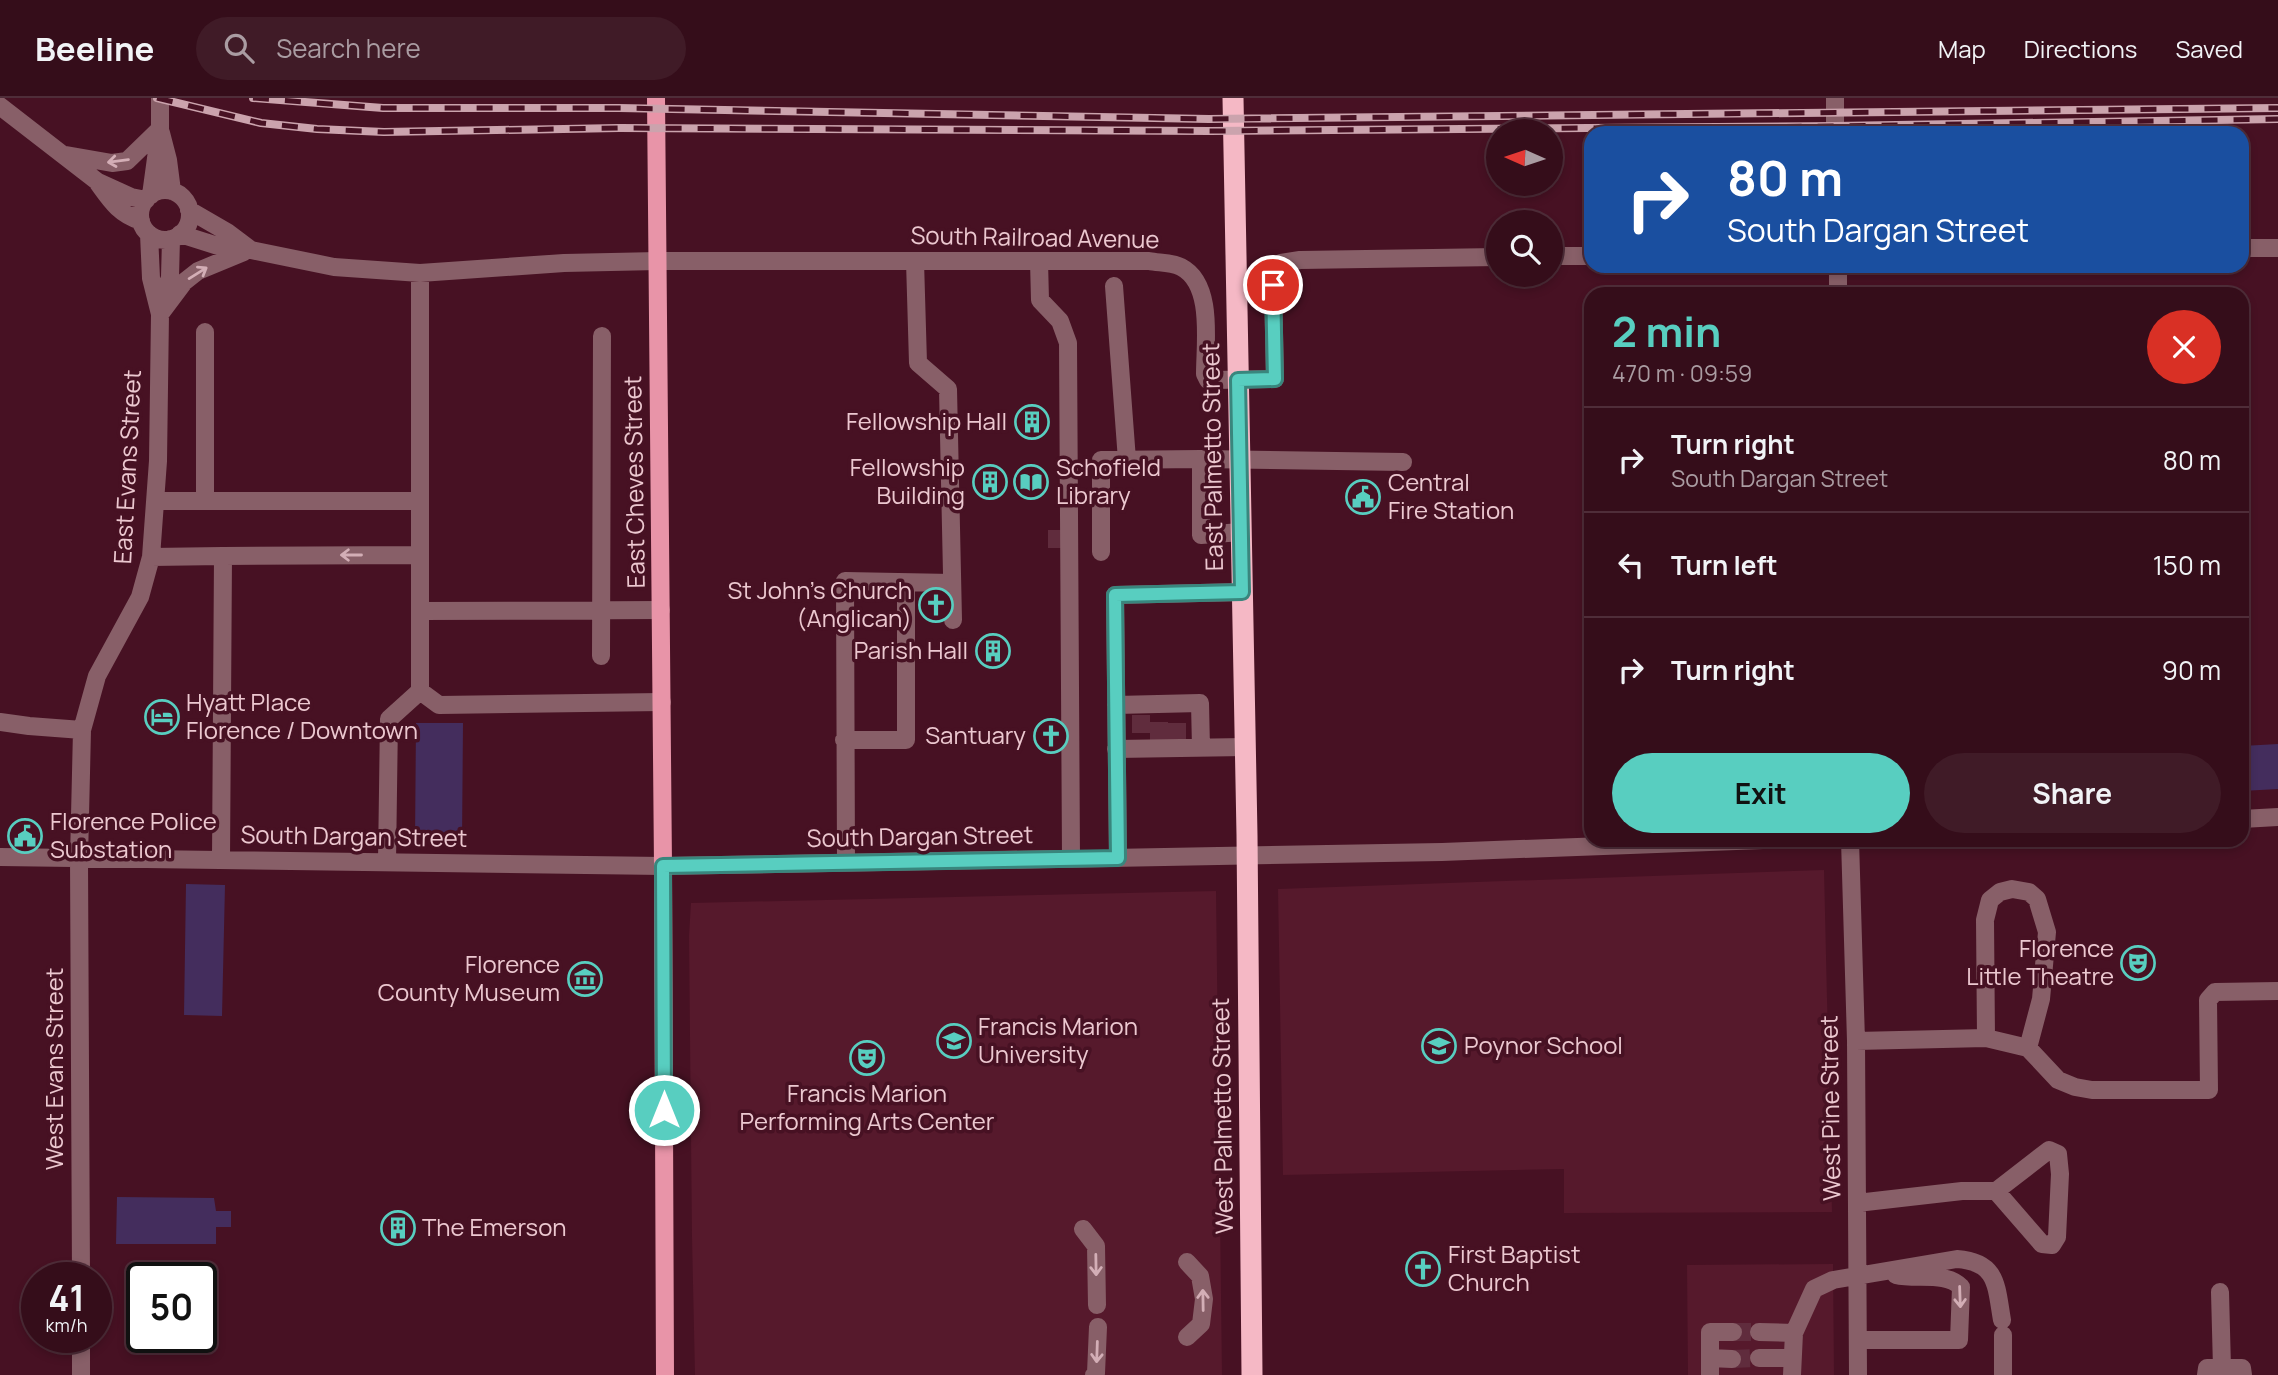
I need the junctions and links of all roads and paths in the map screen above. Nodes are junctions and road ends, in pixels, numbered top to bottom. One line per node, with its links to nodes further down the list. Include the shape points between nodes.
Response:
1 (160, 98): 7 (street)
2 (656, 98): 21 (main road, East Cheves Street)
3 (1233, 98): 29 (highway, East Palmetto Street)
4 (1835, 98): 6 (street)
5 (0, 106): 8 (street)
6 (1835, 126)
7 (160, 129): 8 (street, one-way to 8, via 135,156 120,163); 10 (street); 11 (street)
8 (64, 155): 9 (street)
9 (97, 182): 11 (street, via 131,197); 13 (street, via 115,208)
10 (172, 191): 11 (street); 12 (street, via 184,198)
11 (148, 197): 13 (street, via 140,214)
12 (189, 210): 14 (street, via 188,224); 17 (street)
13 (145, 227): 14 (street, via 160,239); 26 (street, East Evans Street)
14 (176, 237): 17 (street, South Railroad Avenue); 26 (street, East Evans Street)
15 (2249, 248): 16 (street)
16 (2278, 248)
17 (251, 250): 24 (street, South Railroad Avenue, via 334,267); 26 (street, one-way to 17, via 198,271)
18 (1563, 256): 19 (street)
19 (1584, 256)
20 (1486, 257): 29 (street, South Railroad Avenue, via 1282,263 1273,285 1275,379)
21 (658, 261): 22 (street, South Railroad Avenue); 24 (street, South Railroad Avenue); 48 (main road, East Cheves Street)
22 (915, 261): 23 (street, South Railroad Avenue); 45 (street, via 918,363 948,389)
23 (1039, 261): 29 (street, South Railroad Avenue, via 1149,261 1184,268 1202,296 1205,374 1208,380); 43 (street, via 1040,300 1060,321 1068,343 1063,520)
24 (421, 273): 36 (street)
25 (1114, 286): 32 (street)
26 (160, 314): 34 (street, East Evans Street)
27 (205, 332): 35 (street)
28 (603, 336): 47 (street)
29 (1238, 380): 31 (highway, East Palmetto Street)
30 (1201, 459): 31 (street); 32 (street); 37 (street, via 1201,535)
31 (1240, 459): 33 (street); 37 (highway, East Palmetto Street)
32 (1127, 460): 39 (street, via 1101,460)
33 (1403, 462)
34 (156, 500): 35 (street); 42 (street, East Evans Street)
35 (205, 500): 36 (street)
36 (420, 501): 41 (street)
37 (1241, 532): 46 (highway, East Palmetto Street)
38 (1057, 548): 43 (street)
39 (1101, 552)
40 (223, 555): 41 (street, one-way to 40); 42 (street); 70 (street)
41 (420, 555): 49 (street)
42 (151, 557): 56 (street, East Evans Street, via 140,597 97,676)
43 (1069, 570): 69 (street)
44 (906, 583): 45 (street); 57 (street, via 906,740); 57 (street, via 845,581)
45 (952, 583): 50 (street)
46 (1242, 592): 54 (street, via 1115,595); 58 (highway, East Palmetto Street)
47 (601, 610): 48 (street); 49 (street); 51 (street)
48 (661, 610): 53 (main road, East Cheves Street)
49 (420, 611): 52 (street)
50 (953, 620)
51 (601, 656)
52 (420, 691): 53 (street, via 439,705); 71 (street, via 389,719)
53 (662, 702): 73 (main road, East Cheves Street)
54 (1115, 705): 59 (street, via 1159,709 1200,703); 60 (street)
55 (0, 722): 56 (street)
56 (82, 730): 68 (street, East Evans Street)
57 (844, 740): 72 (street)
58 (1245, 747): 59 (street); 65 (highway, East Palmetto Street)
59 (1201, 748): 60 (street)
60 (1116, 749): 67 (street)
61 (2278, 817): 62 (street)
62 (2249, 819)
63 (1584, 847): 65 (street, South Dargan Street)
64 (1850, 847): 76 (street, West Pine Street)
65 (1247, 856): 67 (street, South Dargan Street); 102 (highway, West Palmetto Street)
66 (0, 857): 68 (street, South Dargan Street)
67 (1118, 858): 69 (street, South Dargan Street)
68 (79, 859): 70 (street, South Dargan Street); 81 (street, West Evans Street)
69 (1071, 859): 72 (street, South Dargan Street)
70 (221, 860): 71 (street, South Dargan Street)
71 (387, 862): 73 (street, South Dargan Street)
72 (846, 863): 73 (street, South Dargan Street)
73 (663, 866): 100 (main road, East Cheves Street)
74 (2278, 991): 77 (street, via 2215,992 2208,1000 2209,1090 2075,1087 2058,1080)
75 (1986, 1038): 76 (street); 77 (street); 77 (street, via 1985,920 1990,901 2012,889 2029,892 2037,899 2047,932 2041,999)
76 (1856, 1041): 79 (street, West Pine Street)
77 (2028, 1048)
78 (1996, 1191): 78 (street, via 2049,1150 2058,1154 2057,1237 2052,1245 2042,1244); 79 (street)
79 (1857, 1203): 84 (street, West Pine Street)
80 (1083, 1229): 86 (street, one-way to 86, via 1096,1246)
81 (81, 1262)
82 (1187, 1262): 91 (street, one-way to 82, via 1201,1324 1205,1299 1200,1276)
83 (1882, 1272): 84 (street); 92 (street, one-way to 92, via 1955,1281 1961,1287 1959,1340); 104 (street, via 1957,1259 1984,1266 1994,1278)
84 (1857, 1276): 90 (street, via 1814,1289); 92 (street, West Pine Street)
85 (2220, 1292): 98 (street)
86 (1097, 1305)
87 (1098, 1327): 101 (street, one-way to 101)
88 (1732, 1332): 97 (street, via 1710,1332)
89 (1759, 1332): 90 (street)
90 (1794, 1333): 96 (street)
91 (1187, 1337)
92 (1858, 1340): 103 (street, West Pine Street)
93 (81, 1353): 99 (street)
94 (1759, 1358): 96 (street)
95 (1732, 1359): 97 (street)
96 (1792, 1366)
97 (1710, 1367)
98 (2214, 1371): 105 (street, via 2242,1368)
99 (81, 1375)
100 (665, 1375)
101 (1094, 1375)
102 (1252, 1375)
103 (1858, 1375)
104 (2003, 1375)
105 (2242, 1375)

